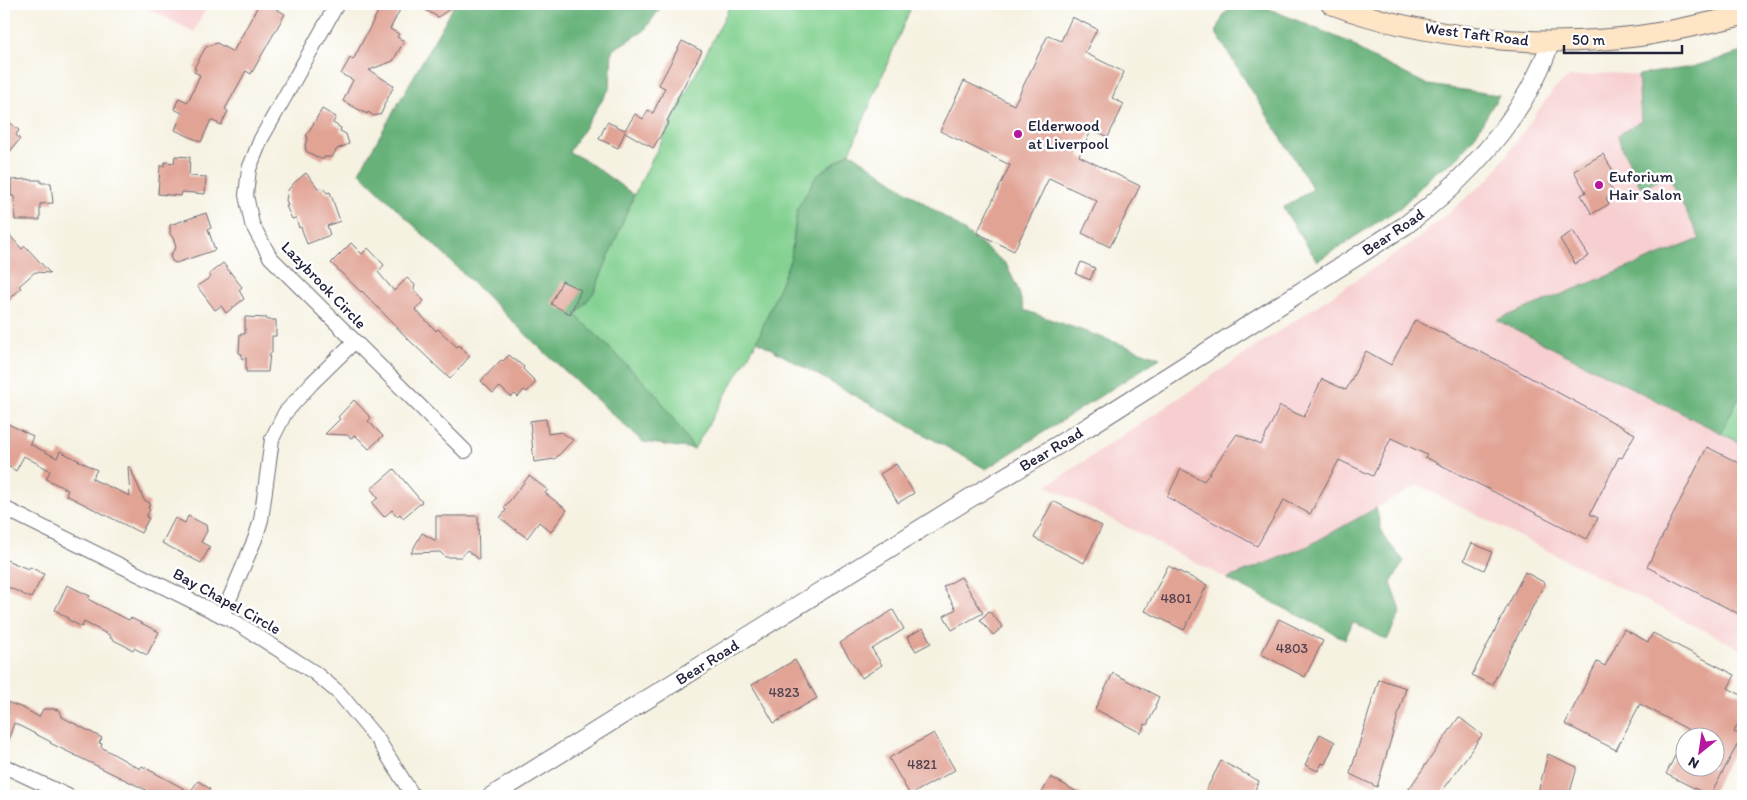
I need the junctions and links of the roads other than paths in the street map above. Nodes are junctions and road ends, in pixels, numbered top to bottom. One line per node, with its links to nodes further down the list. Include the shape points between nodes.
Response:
1 (336, 4): 5 (street, Lazybrook Circle, via 260,139 249,170 246,195 252,224 270,257)
2 (1332, 4): 4 (main road, West Taft Road, via 1409,26 1475,38)
3 (1743, 15): 4 (main road, West Taft Road, via 1638,36)
4 (1551, 41): 12 (street, Bear Road, via 1531,87 1501,134 1472,168 1406,226)
5 (354, 342): 6 (street, Lazybrook Circle); 8 (street, via 285,413 272,439 255,539)
6 (465, 451)
7 (4, 508): 8 (street, Bay Chapel Circle)
8 (222, 616): 11 (street, Bay Chapel Circle, via 315,672 339,693 378,740)
9 (4, 766): 10 (street)
10 (68, 796)
11 (413, 796)
12 (492, 796)

